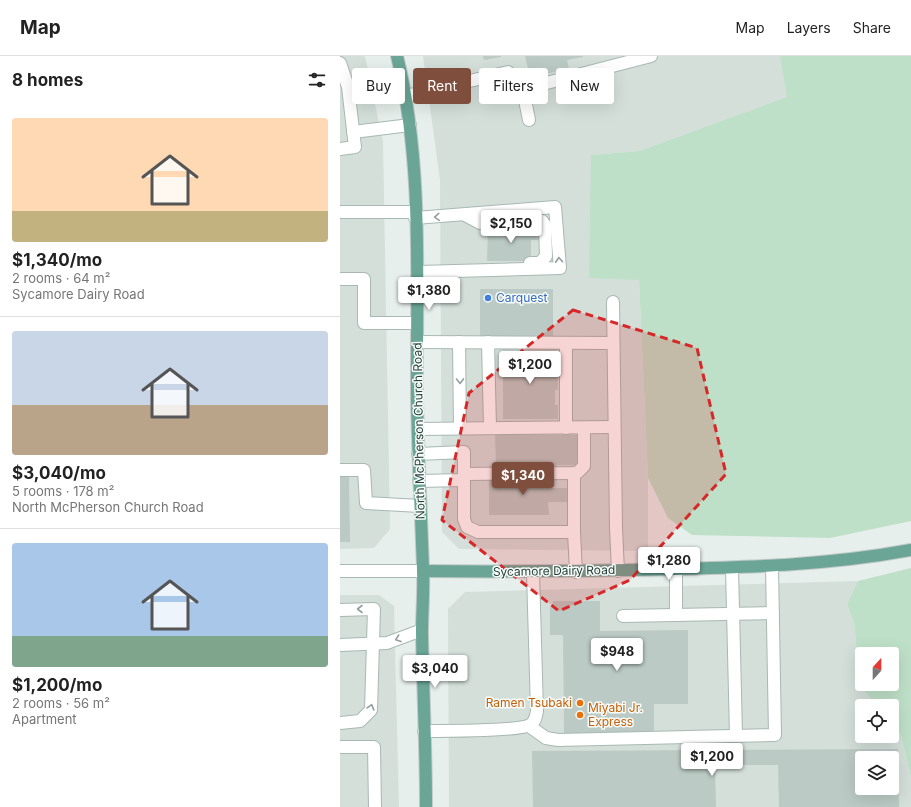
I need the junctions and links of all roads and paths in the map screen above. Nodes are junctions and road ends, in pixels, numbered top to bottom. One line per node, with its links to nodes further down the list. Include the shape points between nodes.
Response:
1 (397, 56): 6 (main road, North McPherson Church Road)
2 (651, 56): 5 (street)
3 (340, 63): 10 (street, via 348,87)
4 (479, 79): 6 (street)
5 (548, 83)
6 (406, 96): 9 (main road, North McPherson Church Road)
7 (526, 104): 8 (street)
8 (529, 120)
9 (410, 125): 10 (street); 13 (main road, North McPherson Church Road)
10 (353, 132): 11 (street, via 355,147)
11 (340, 149)
12 (340, 212): 13 (street)
13 (415, 215): 14 (street, one-way to 13); 15 (main road, North McPherson Church Road)
14 (465, 215): 16 (street, via 480,223 542,221 545,225 546,256 540,263 480,264); 16 (street, one-way to 14, via 560,268 555,207)
15 (418, 272): 16 (street); 19 (main road, North McPherson Church Road)
16 (463, 272)
17 (340, 279): 19 (street, via 364,279 364,323)
18 (612, 302): 24 (street)
19 (417, 323): 20 (main road, North McPherson Church Road)
20 (417, 342): 21 (street); 30 (main road, North McPherson Church Road)
21 (459, 342): 22 (street); 25 (street, one-way to 25)
22 (488, 342): 23 (street); 26 (street)
23 (566, 343): 24 (street); 27 (street)
24 (613, 343): 29 (street)
25 (460, 428): 26 (street); 30 (street)
26 (490, 428): 27 (street)
27 (566, 428): 28 (street)
28 (584, 428): 29 (street); 33 (street, via 584,466)
29 (614, 428): 44 (street)
30 (418, 429): 31 (main road, North McPherson Church Road)
31 (418, 454): 34 (street, via 464,452); 35 (main road, North McPherson Church Road)
32 (340, 470): 36 (street, via 364,470 366,503)
33 (574, 473): 34 (street); 37 (street)
34 (464, 477): 35 (street); 37 (street, via 464,519 467,527 478,532)
35 (419, 481): 36 (main road, North McPherson Church Road)
36 (420, 506): 43 (main road, North McPherson Church Road)
37 (574, 532): 46 (street)
38 (911, 550): 39 (main road, Sycamore Dairy Road, via 826,563)
39 (772, 567): 40 (main road, Sycamore Dairy Road); 49 (street)
40 (732, 568): 41 (main road, Sycamore Dairy Road); 48 (street)
41 (676, 569): 44 (main road, Sycamore Dairy Road); 51 (street)
42 (340, 571): 43 (street, Sycamore Dairy Road)
43 (423, 571): 45 (main road, Sycamore Dairy Road); 52 (main road, North McPherson Church Road)
44 (618, 571): 46 (main road, Sycamore Dairy Road)
45 (533, 572): 46 (main road, Sycamore Dairy Road); 56 (street, via 537,712 536,718)
46 (576, 572)
47 (340, 610): 53 (street, one-way to 47, via 374,609)
48 (733, 614): 49 (street); 51 (street); 58 (street)
49 (773, 614): 58 (street, via 774,735)
50 (623, 616): 51 (street)
51 (676, 616)
52 (422, 630): 53 (street, one-way to 53, via 398,640); 57 (main road, North McPherson Church Road)
53 (374, 644): 54 (street); 55 (street, one-way to 53, via 360,721 371,710)
54 (340, 645)
55 (340, 723)
56 (529, 726): 57 (street); 58 (street, via 546,738 558,740)
57 (424, 731): 61 (main road, North McPherson Church Road)
58 (736, 736)
59 (340, 747): 60 (street, via 374,747)
60 (375, 807)
61 (426, 807)

